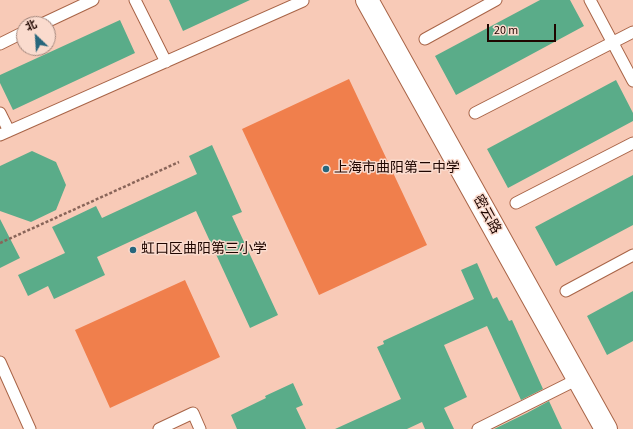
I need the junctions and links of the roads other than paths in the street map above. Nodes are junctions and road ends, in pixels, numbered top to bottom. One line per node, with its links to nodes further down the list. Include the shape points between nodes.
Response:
1 (93, 0): 7 (lane)
2 (135, 0): 13 (lane)
3 (367, 0): 23 (street, 密云路)
4 (496, 0): 10 (lane)
5 (590, 0): 11 (lane)
6 (304, 1): 13 (lane)
7 (56, 17)
8 (633, 32): 11 (lane)
9 (16, 36): 12 (lane)
10 (425, 39)
11 (613, 43): 14 (lane); 16 (lane)
12 (0, 44)
13 (166, 62): 17 (lane)
14 (633, 81)
15 (0, 113): 17 (lane)
16 (475, 113)
17 (4, 133)
18 (633, 143): 19 (lane)
19 (516, 202)
20 (633, 255): 21 (lane)
21 (566, 290)
22 (0, 362): 24 (lane)
23 (578, 379): 27 (lane); 28 (street, 密云路)
24 (30, 429)
25 (159, 429): 26 (lane, via 193,413)
26 (200, 429)
27 (478, 429)
28 (606, 429)

